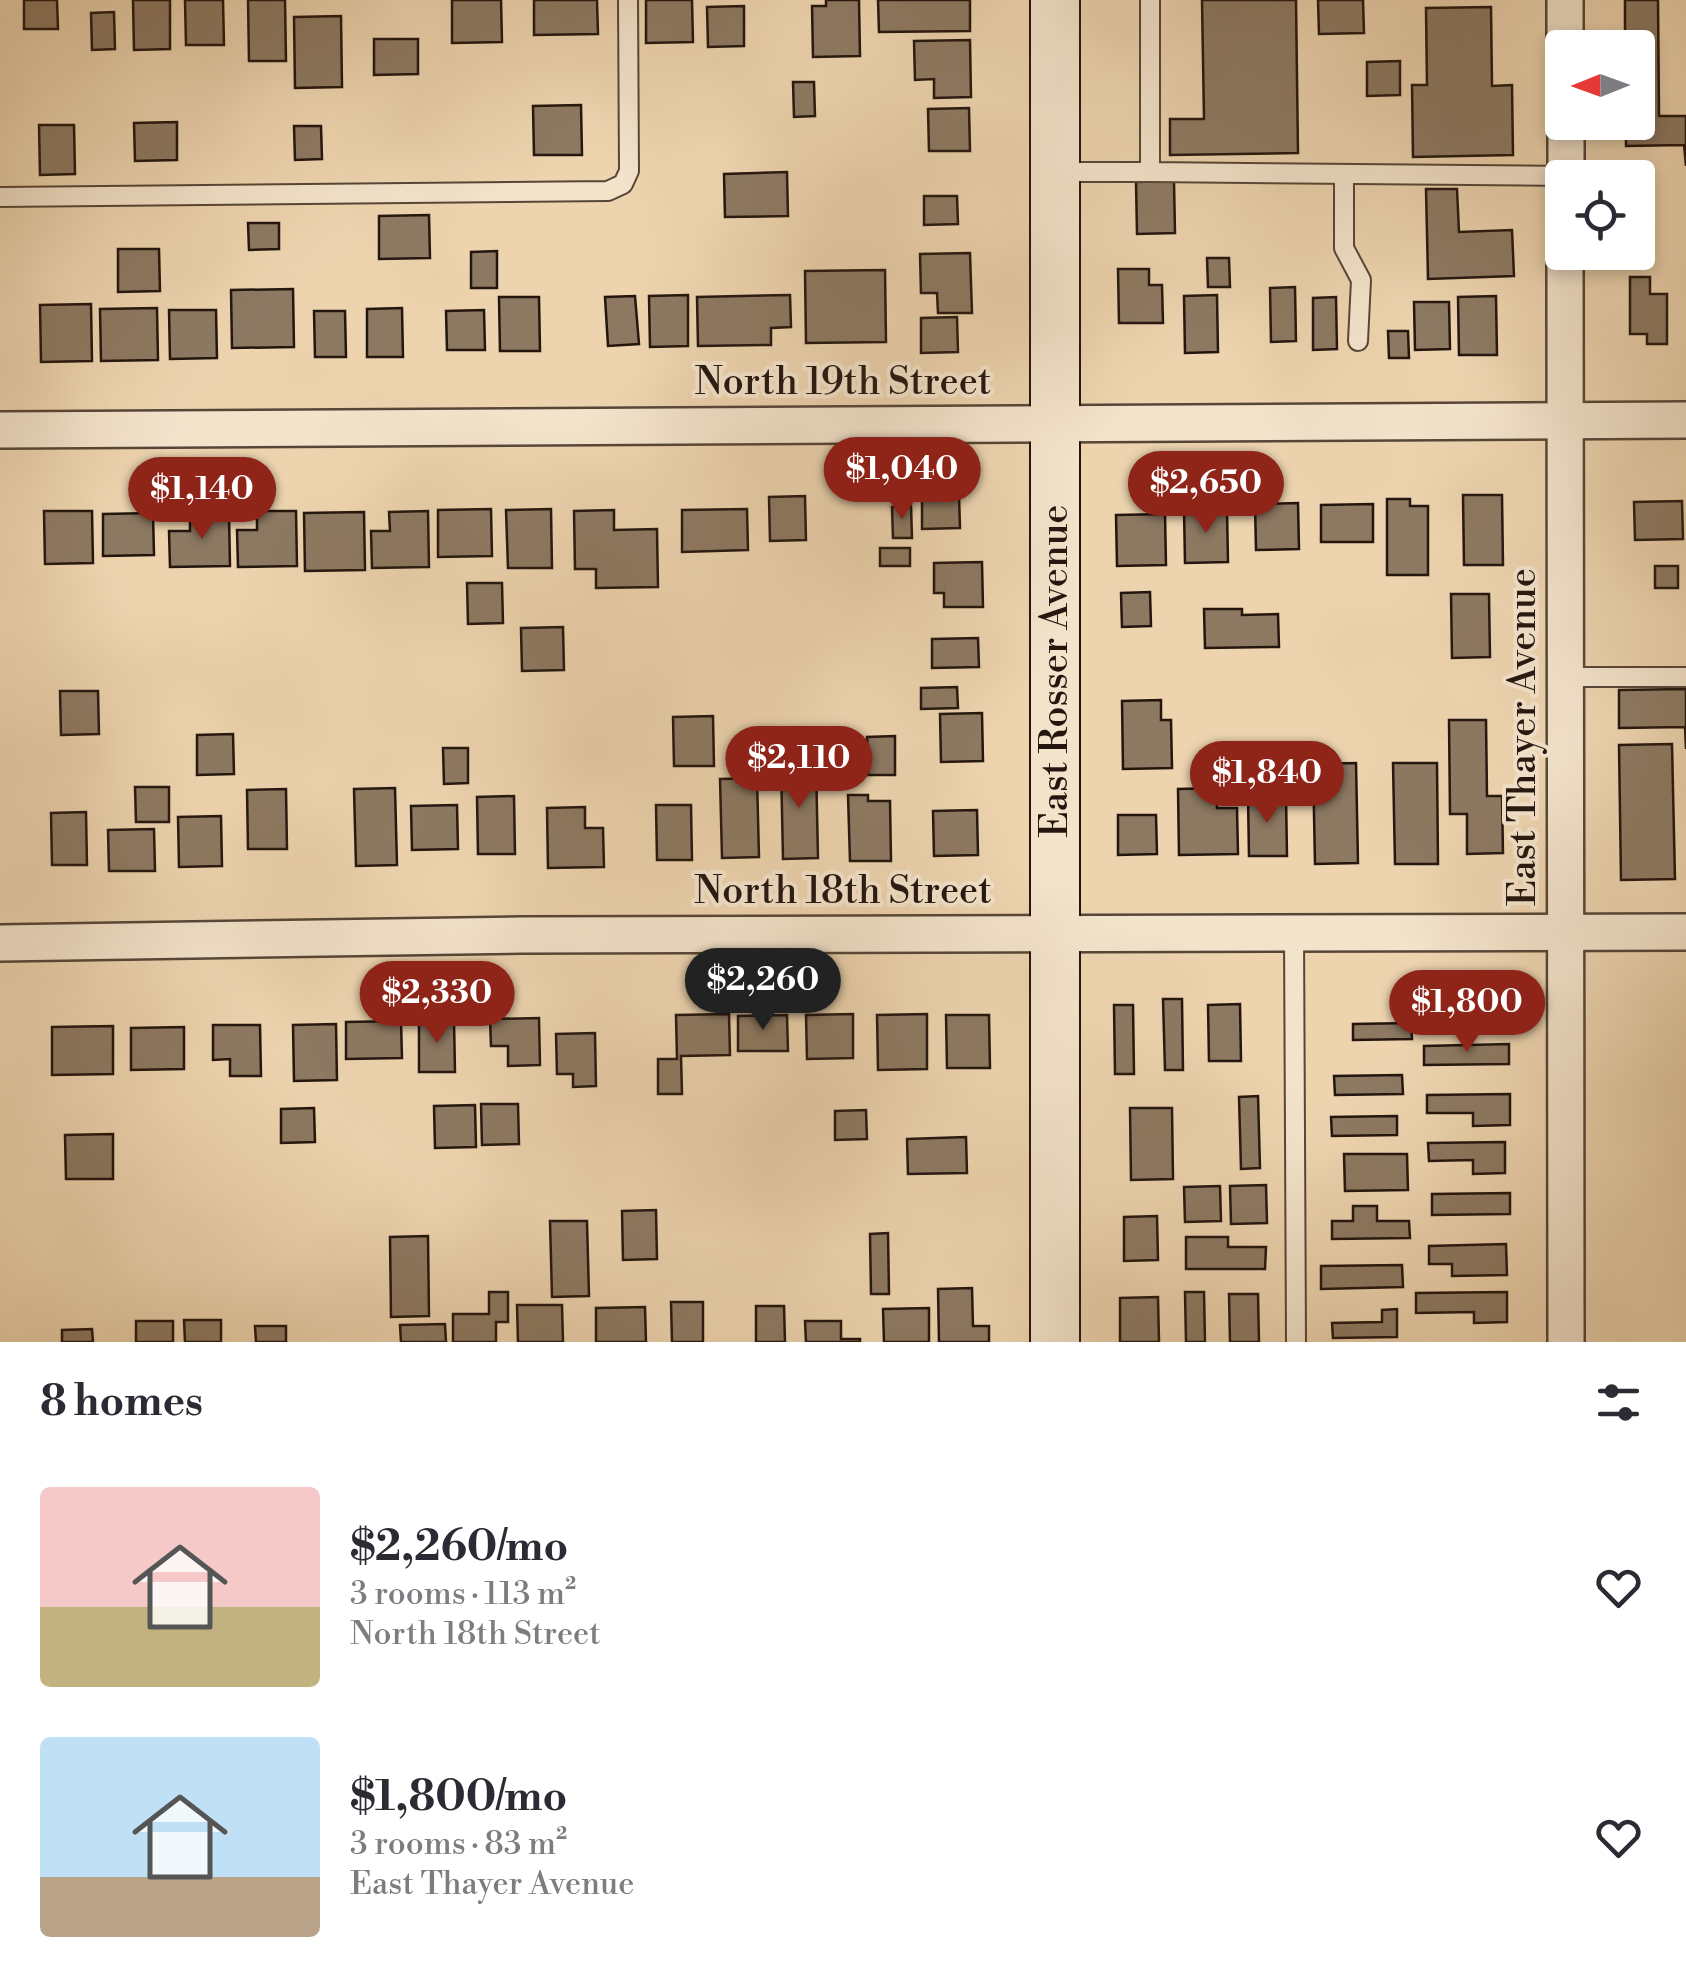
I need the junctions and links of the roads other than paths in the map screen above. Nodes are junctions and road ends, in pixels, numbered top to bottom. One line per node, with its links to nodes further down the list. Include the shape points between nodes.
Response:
1 (628, 0): 10 (lane, via 629,171 608,191)
2 (1055, 0): 6 (street, East Rosser Avenue)
3 (1150, 0): 7 (lane)
4 (1565, 0): 5 (street)
5 (1566, 30)
6 (1054, 172): 7 (lane); 15 (street, East Rosser Avenue)
7 (1150, 172): 8 (lane)
8 (1344, 174): 9 (lane); 12 (lane, via 1344,248 1360,280)
9 (1545, 177)
10 (0, 197)
11 (1566, 270): 13 (street, East Thayer Avenue)
12 (1358, 341)
13 (1566, 420): 14 (street, North 19th Street); 15 (street, North 19th Street); 17 (street, East Thayer Avenue)
14 (1686, 420)
15 (1054, 423): 16 (street, North 19th Street); 19 (street, East Rosser Avenue)
16 (0, 430)
17 (1566, 677): 18 (lane); 21 (street, East Thayer Avenue)
18 (1686, 677)
19 (1056, 932): 20 (street, North 18th Street); 23 (street, North 18th Street); 24 (street, East Rosser Avenue)
20 (1294, 932): 21 (street, North 18th Street); 25 (lane)
21 (1566, 932): 22 (street, North 18th Street); 26 (street, East Thayer Avenue)
22 (1686, 932)
23 (0, 942)
24 (1055, 1342)
25 (1296, 1342)
26 (1566, 1342)

